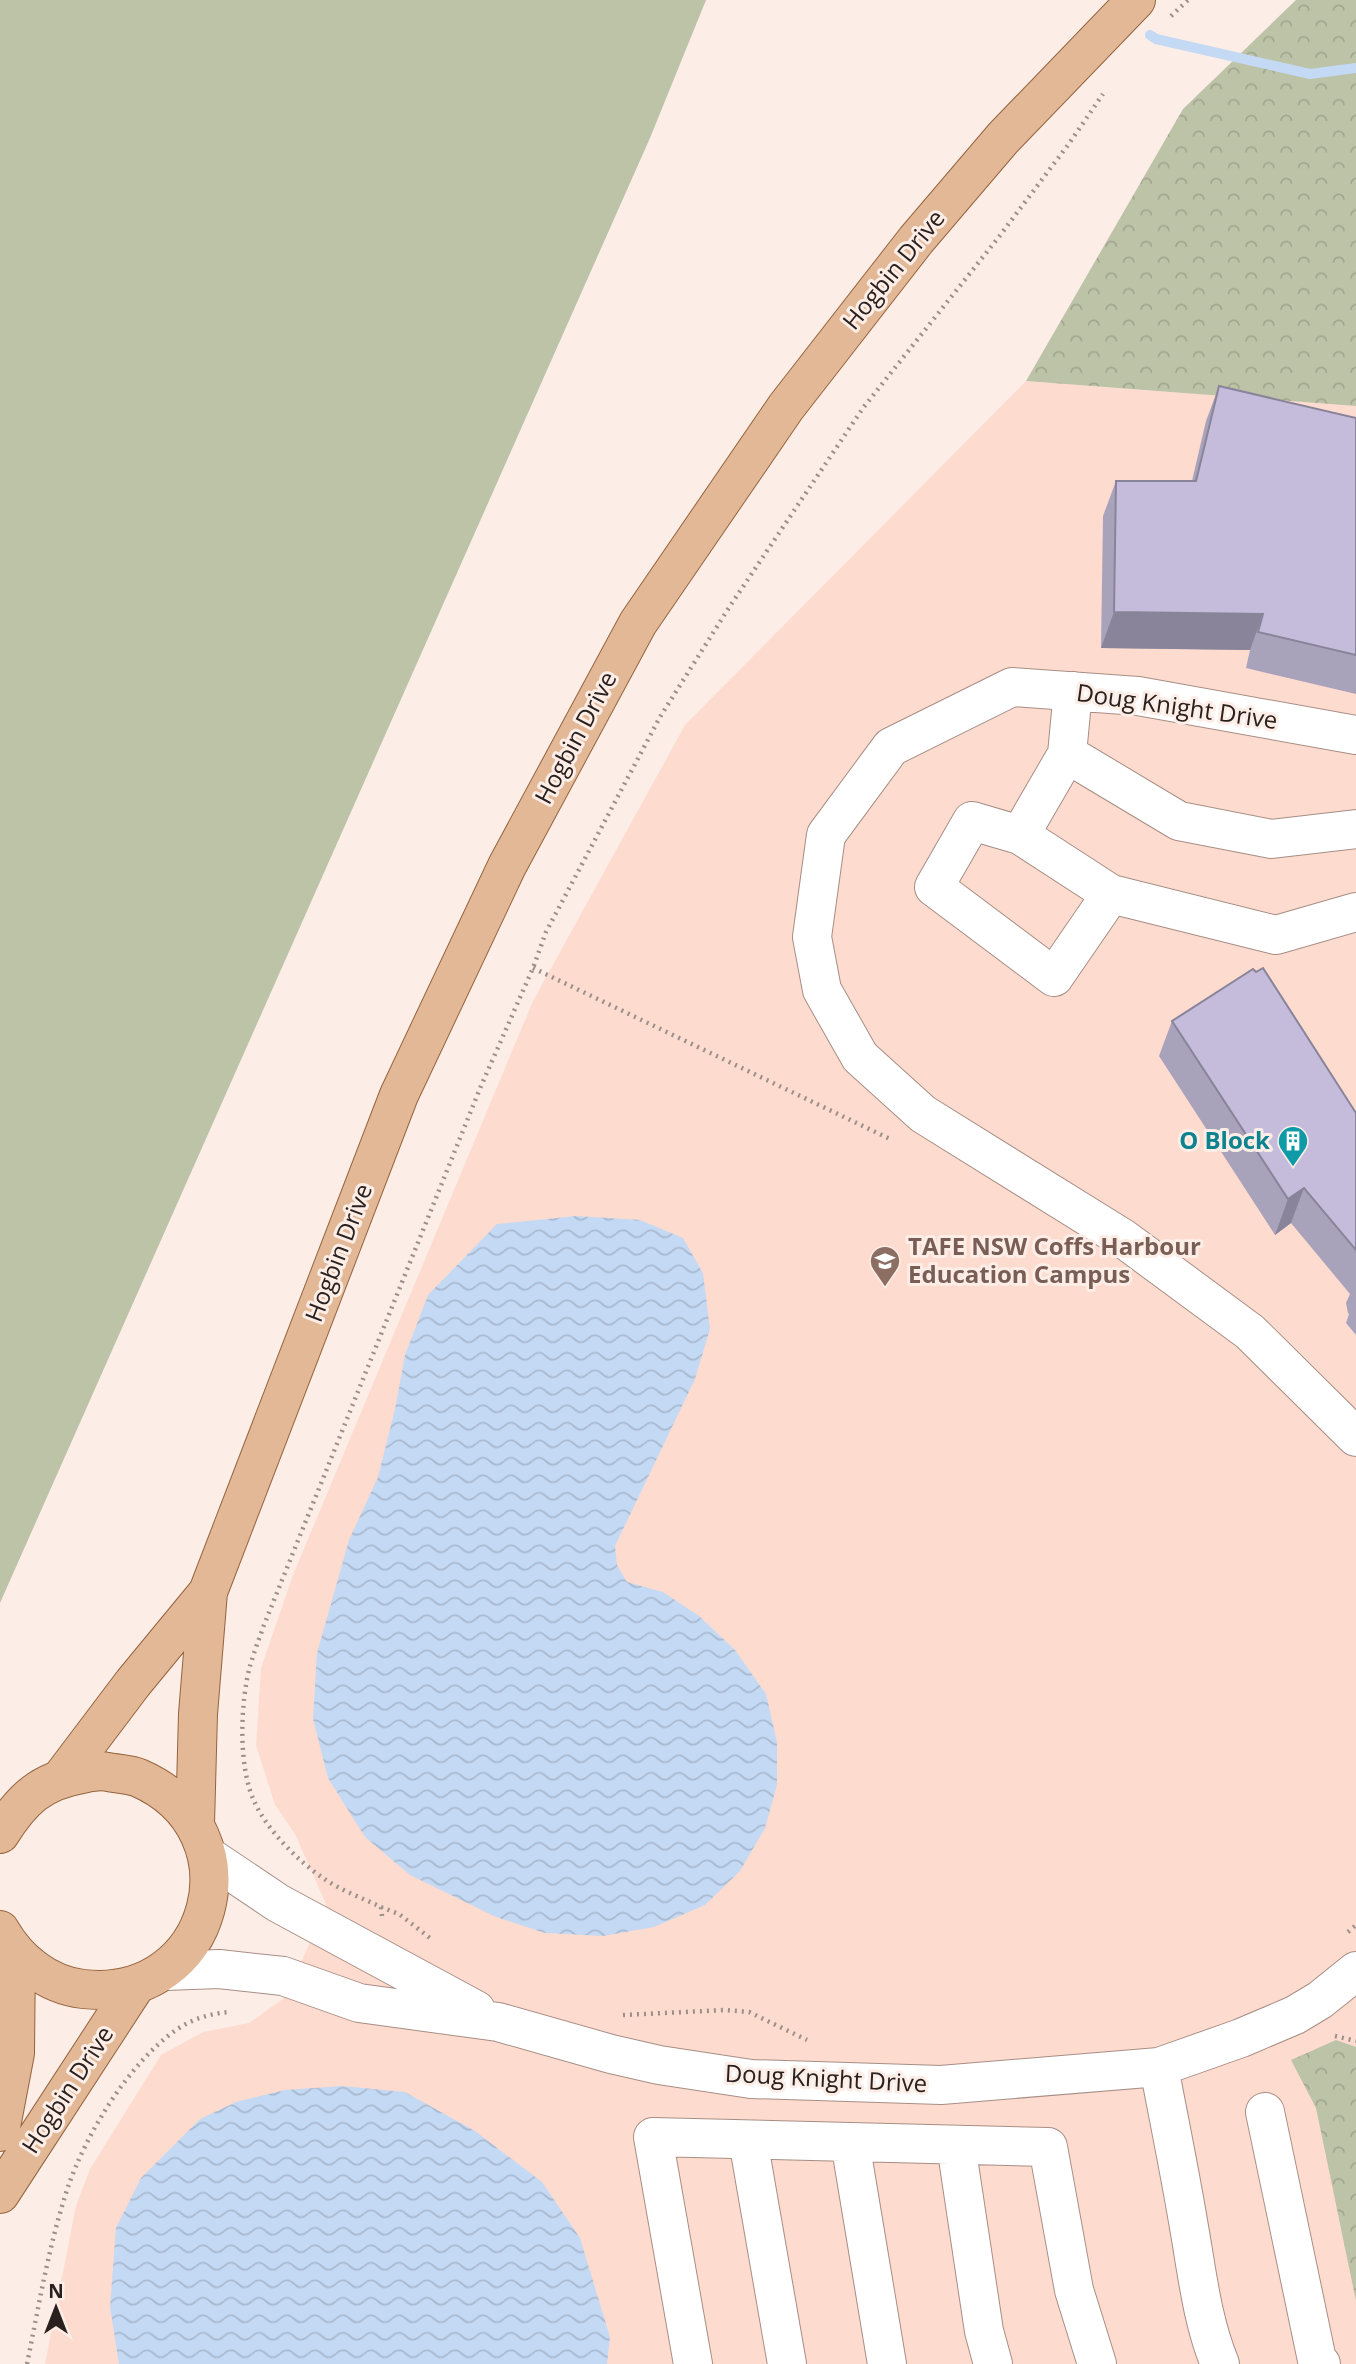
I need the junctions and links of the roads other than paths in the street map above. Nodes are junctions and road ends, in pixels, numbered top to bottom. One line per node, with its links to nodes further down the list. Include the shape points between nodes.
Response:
1 (1136, 0): 10 (main road, Hogbin Drive, via 1003,138 916,240 786,407 638,623 507,866 399,1095)
2 (1073, 691): 3 (street, Doug Knight Drive, via 1138,696); 4 (street); 9 (street, Doug Knight Drive, via 1012,687 891,747 826,835 811,937 822,990 860,1057 923,1114 1124,1239 1250,1332)
3 (1356, 735)
4 (1067, 754): 5 (street, via 1179,821 1272,839); 6 (street)
5 (1356, 829)
6 (1020, 835): 7 (street); 7 (street, via 972,821 934,887 1054,977)
7 (1111, 894): 8 (street, via 1276,935)
8 (1356, 912)
9 (1356, 1437)
10 (208, 1592): 11 (main road, Hogbin Drive); 14 (main road, Hogbin Drive, via 198,1714)
11 (52, 1782): 12 (main road); 13 (main road, Hogbin Drive, via 16,1809); 14 (main road, via 100,1770 137,1777 170,1796)
12 (0, 1795)
13 (0, 1834)
14 (201, 1840): 17 (main road, Hogbin Drive, via 210,1888 204,1920 188,1948); 19 (street, Doug Knight Drive, via 278,1903)
15 (4, 1936): 17 (main road, via 41,1975 71,1988 103,1992); 22 (main road, Hogbin Drive, via 15,2053)
16 (1349, 1955): 18 (street, Doug Knight Drive)
17 (150, 1978): 19 (street, Doug Knight Drive, via 219,1969 283,1976 359,2003); 26 (main road, Hogbin Drive)
18 (1338, 2005): 20 (street, Doug Knight Drive)
19 (498, 2022): 20 (street, Doug Knight Drive, via 659,2065 751,2079 941,2085)
20 (1159, 2067): 32 (street, via 1203,2306)
21 (1265, 2112): 33 (street)
22 (0, 2132)
23 (748, 2140): 24 (street); 27 (street, via 653,2137); 28 (street)
24 (850, 2142): 25 (street); 29 (street)
25 (956, 2145): 30 (street); 31 (street, via 1048,2147 1074,2290)
26 (0, 2194)
27 (693, 2364)
28 (787, 2364)
29 (887, 2364)
30 (993, 2364)
31 (1097, 2364)
32 (1220, 2364)
33 (1321, 2364)

